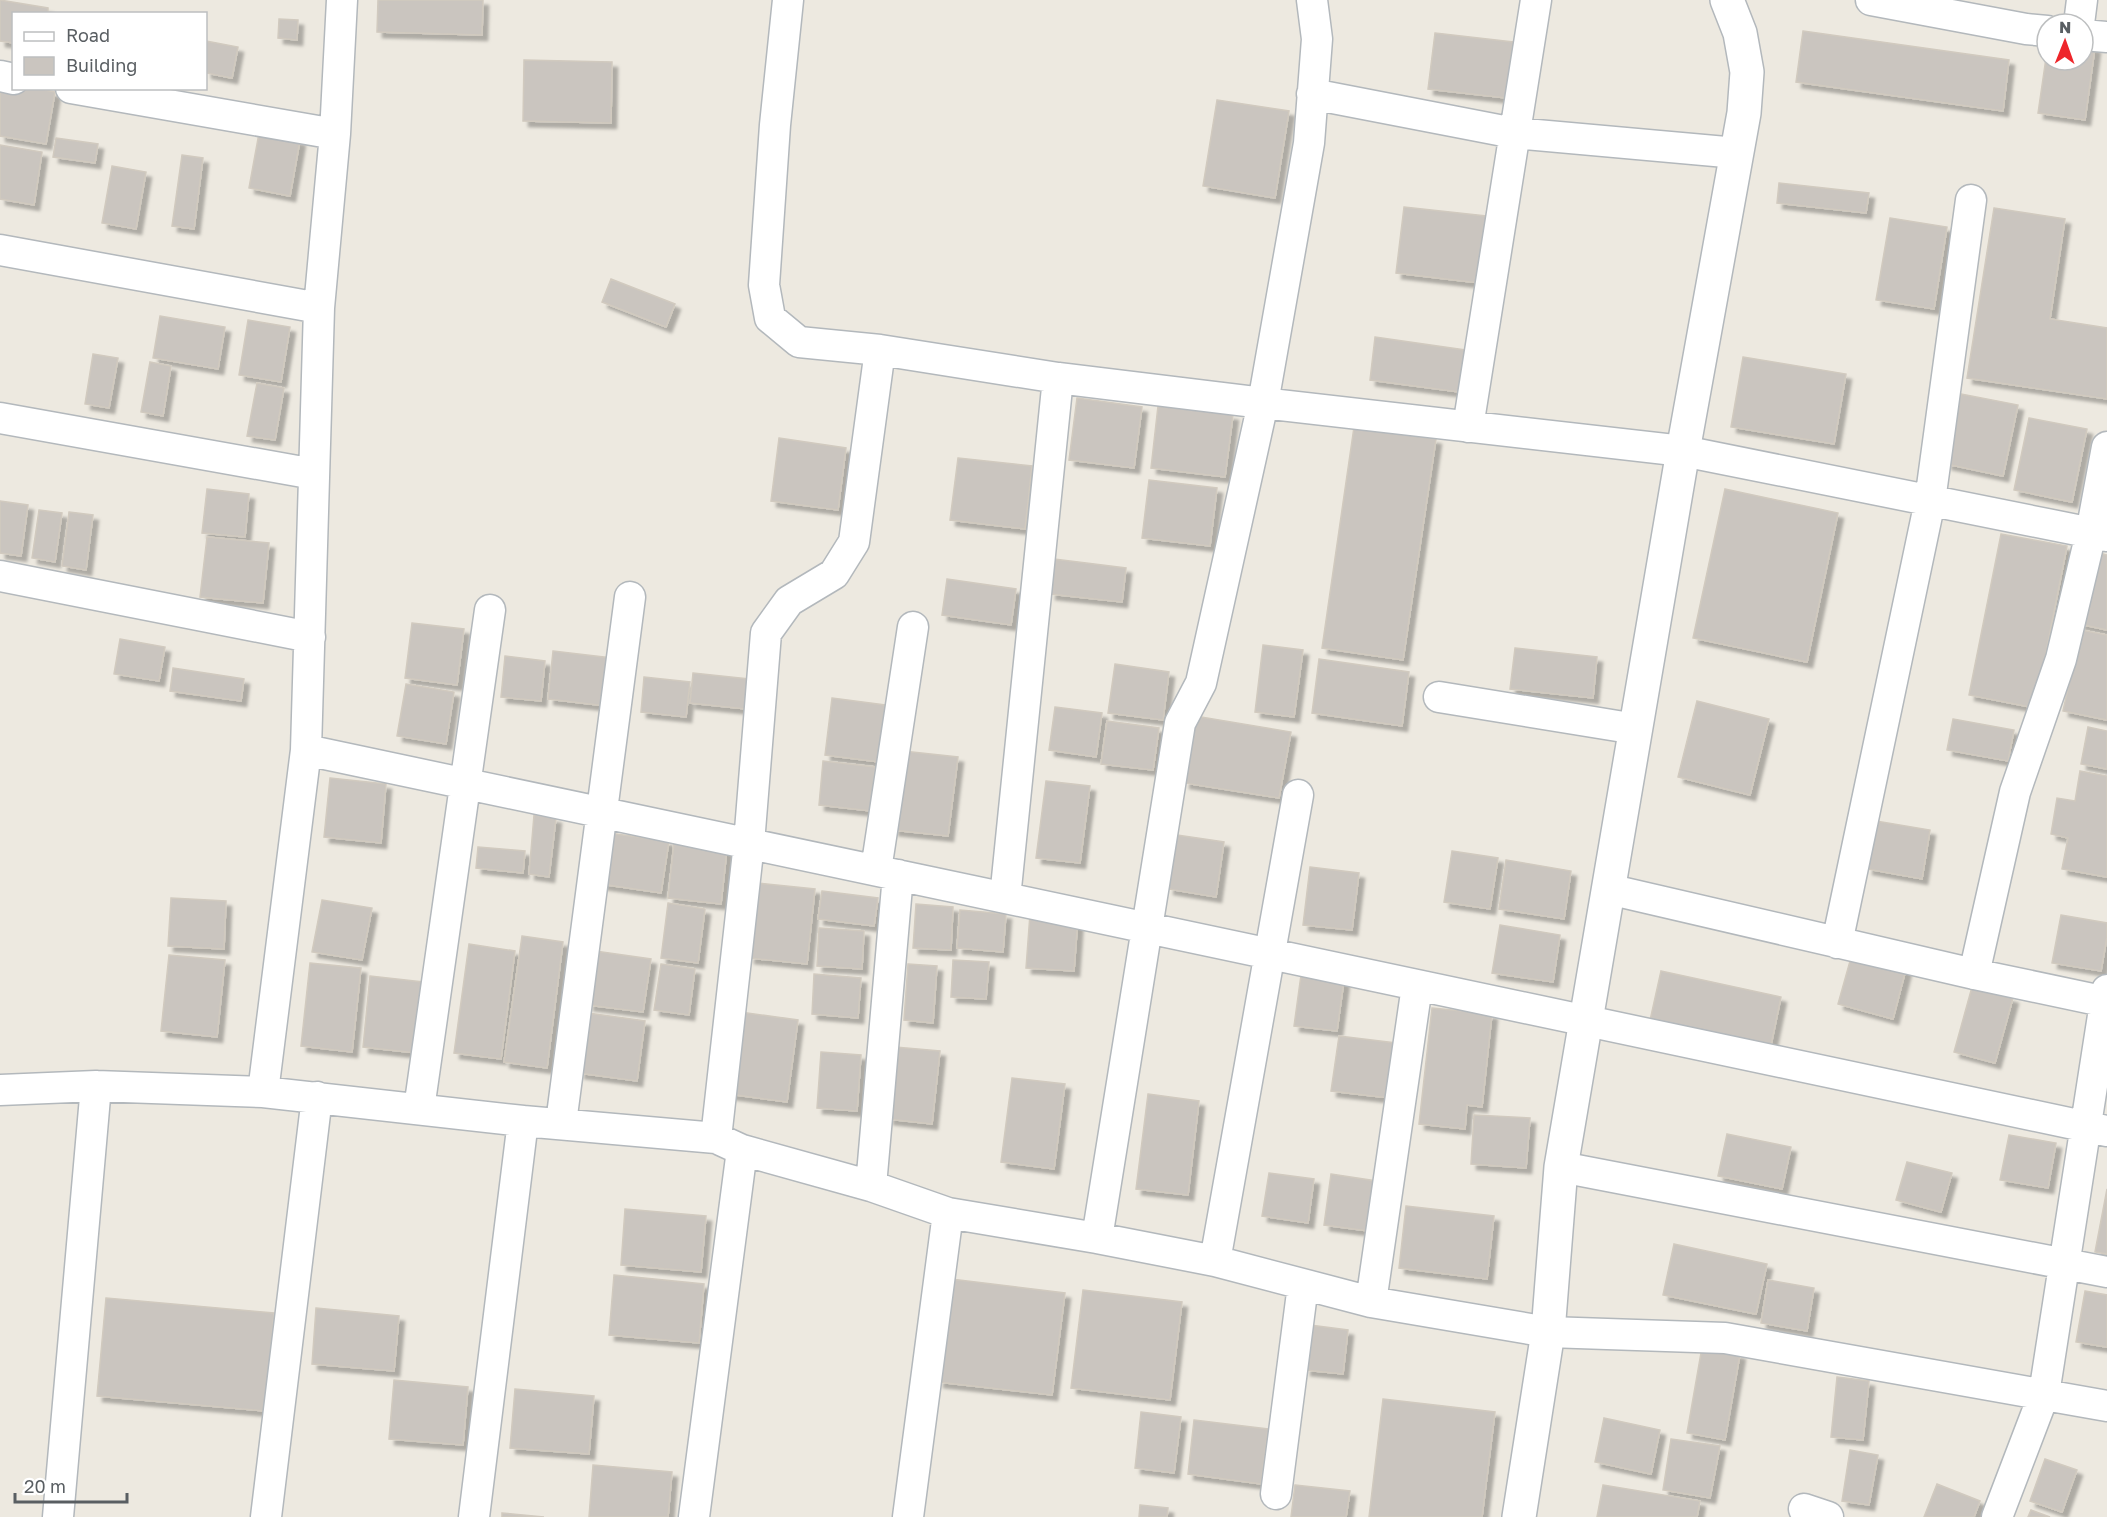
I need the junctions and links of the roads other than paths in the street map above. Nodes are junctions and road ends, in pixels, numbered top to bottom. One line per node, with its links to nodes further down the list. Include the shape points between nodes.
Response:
1 (342, 0): 11 (street)
2 (788, 0): 16 (street, via 764,285 770,318 799,342)
3 (1312, 0): 9 (street, via 1317,39)
4 (1536, 0): 10 (street)
5 (1727, 0): 12 (street, via 1740,33 1747,72)
6 (1871, 0): 7 (street)
7 (2035, 30)
8 (82, 90): 11 (street)
9 (1312, 94): 10 (street); 18 (street, via 1309,143)
10 (1514, 133): 12 (street); 20 (street)
11 (335, 134): 15 (street)
12 (1737, 153): 22 (street)
13 (1971, 200): 24 (street)
14 (0, 250): 15 (street)
15 (320, 308): 23 (street)
16 (880, 350): 17 (street); 37 (street, via 854,542 834,574 789,601 766,633)
17 (1058, 378): 18 (street); 40 (street)
18 (1263, 403): 20 (street); 41 (street, via 1201,683 1180,723)
19 (0, 418): 23 (street)
20 (1468, 427): 22 (street)
21 (2107, 447): 25 (street)
22 (1683, 451): 24 (street); 32 (street)
23 (314, 474): 30 (street)
24 (1930, 501): 25 (street); 42 (street)
25 (2099, 535): 44 (street, via 2014,792)
26 (0, 576): 30 (street)
27 (630, 597): 36 (street)
28 (490, 610): 34 (street)
29 (913, 627): 38 (street)
30 (310, 637): 33 (street)
31 (1439, 697): 32 (street)
32 (1636, 729): 39 (street)
33 (306, 750): 34 (street); 50 (street)
34 (465, 783): 36 (street); 52 (street)
35 (1298, 795): 43 (street)
36 (602, 812): 37 (street); 54 (street)
37 (749, 843): 38 (street); 56 (street)
38 (887, 873): 40 (street); 58 (street)
39 (1608, 889): 42 (street); 47 (street)
40 (1005, 898): 41 (street)
41 (1146, 928): 43 (street); 60 (street)
42 (1837, 943): 44 (street)
43 (1271, 954): 45 (street); 61 (street)
44 (1974, 974): 46 (street)
45 (1418, 986): 47 (street); 65 (street)
46 (2106, 998): 55 (street)
47 (1586, 1022): 55 (street); 57 (street)
48 (96, 1086): 49 (street); 50 (street); 70 (street)
49 (0, 1090)
50 (263, 1092): 51 (street)
51 (317, 1097): 52 (street); 71 (street)
52 (419, 1109): 53 (street)
53 (523, 1120): 54 (street); 72 (street)
54 (561, 1123): 56 (street)
55 (2097, 1129): 62 (street)
56 (729, 1144): 58 (street); 73 (street)
57 (1561, 1167): 62 (street); 66 (street)
58 (871, 1186): 59 (street)
59 (948, 1213): 60 (street); 74 (street)
60 (1097, 1238): 61 (street)
61 (1215, 1261): 64 (street)
62 (2066, 1263): 63 (street); 67 (street)
63 (2107, 1272)
64 (1303, 1285): 65 (street); 69 (street)
65 (1371, 1302): 66 (street)
66 (1548, 1332): 67 (street, via 1725,1338); 75 (street)
67 (2044, 1394): 68 (street); 76 (street)
68 (2107, 1406)
69 (1276, 1494)
70 (58, 1517)
71 (266, 1517)
72 (474, 1517)
73 (694, 1517)
74 (908, 1517)
75 (1519, 1517)
76 (1997, 1517)

